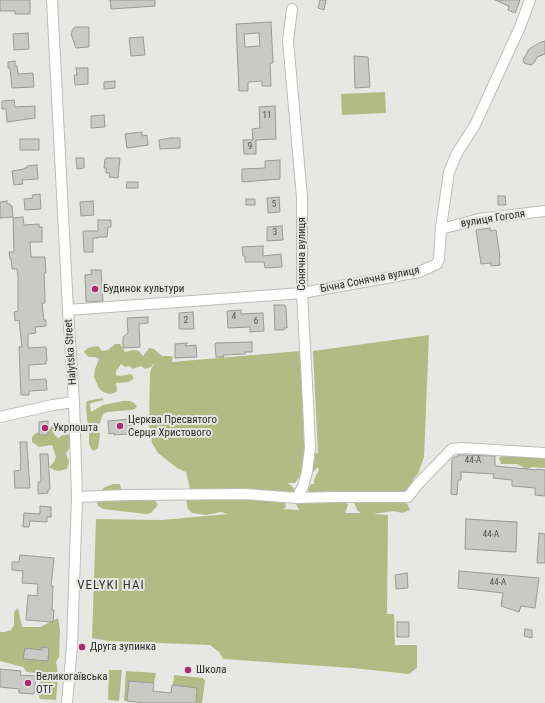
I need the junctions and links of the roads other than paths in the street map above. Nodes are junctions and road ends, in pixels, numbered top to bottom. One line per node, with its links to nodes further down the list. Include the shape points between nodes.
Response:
1 (52, 0): 7 (street, Halytska Street)
2 (530, 0): 5 (street, Бічна Сонячна вулиця, via 520,28 475,125 457,152 449,172)
3 (292, 8): 6 (street, Сонячна вулиця, via 288,41 302,197)
4 (545, 211): 5 (street, вулиця Гоголя, via 479,219)
5 (441, 228): 6 (street, Бічна Сонячна вулиця, via 437,264 419,272)
6 (302, 293): 7 (street, Бічна Сонячна вулиця); 12 (street, Сонячна вулиця, via 310,448 307,472)
7 (68, 310): 8 (street, Halytska Street)
8 (74, 402): 9 (street); 11 (street, Halytska Street)
9 (0, 417)
10 (545, 452): 12 (street, via 452,449 408,497)
11 (77, 497): 12 (street, via 245,494); 13 (street, Halytska Street, via 72,646)
12 (297, 498)
13 (67, 703)

